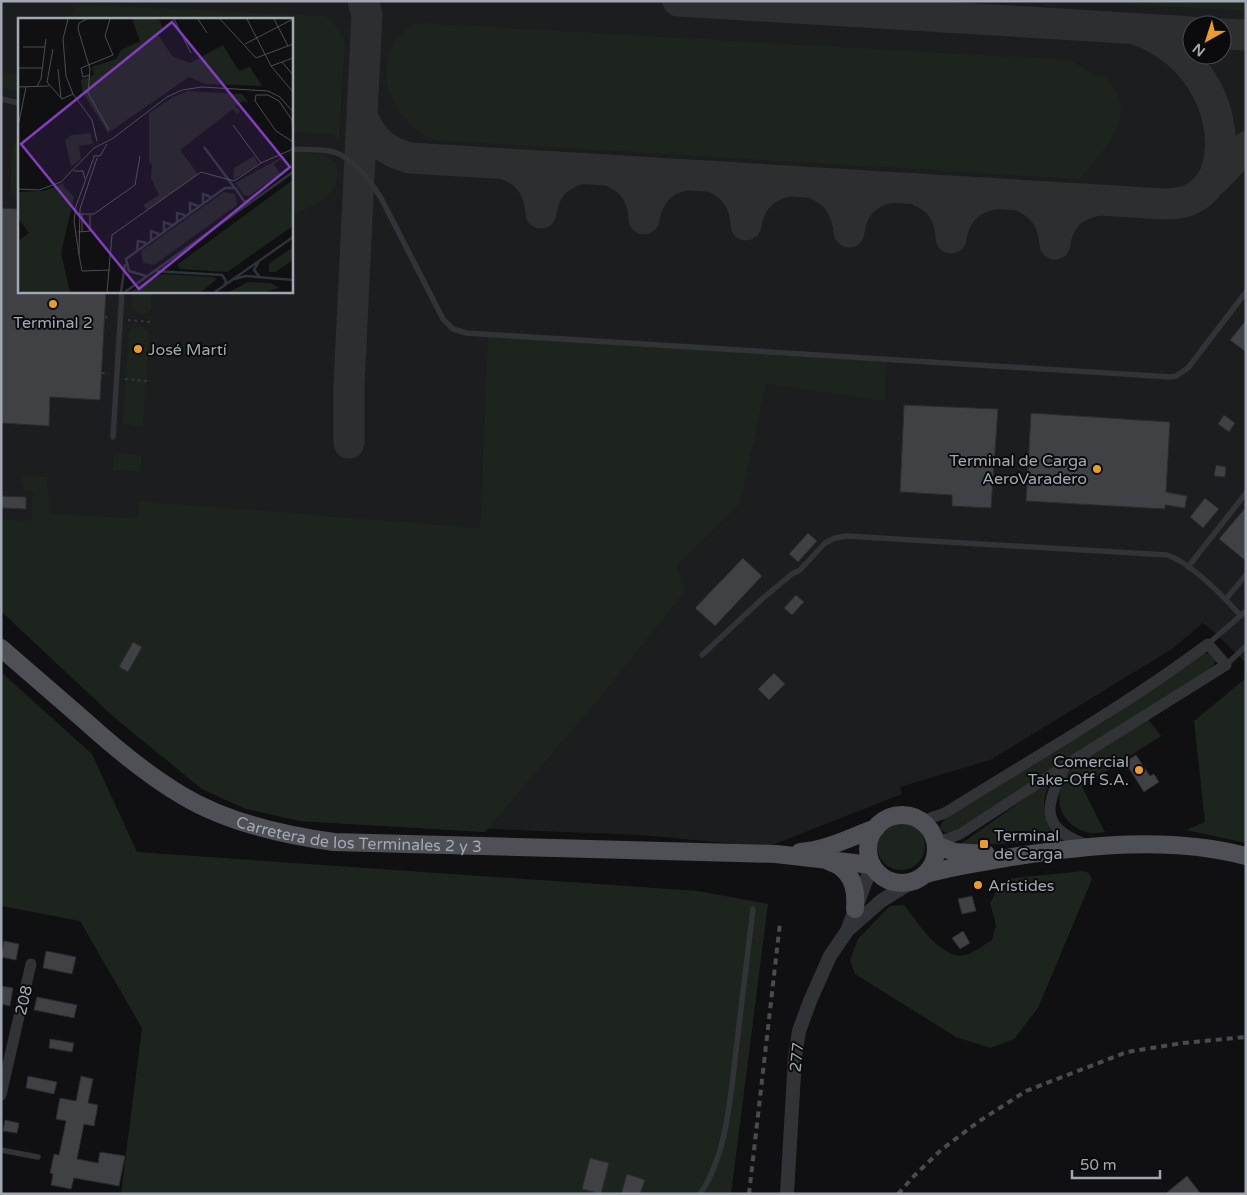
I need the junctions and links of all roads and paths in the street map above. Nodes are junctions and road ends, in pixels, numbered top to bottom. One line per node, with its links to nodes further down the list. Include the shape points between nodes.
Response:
1 (1, 99): 2 (lane)
2 (18, 102)
3 (292, 149): 5 (lane, via 334,152 361,171 381,198 442,320 453,329 466,333 1171,377 1188,368)
4 (122, 292): 6 (lane)
5 (1246, 292)
6 (113, 438)
7 (1246, 493): 8 (lane)
8 (1188, 567): 10 (lane); 15 (lane, via 1167,555 846,536 826,543 800,570 762,599)
9 (1246, 575): 10 (lane)
10 (1226, 599): 11 (lane)
11 (1243, 613): 12 (lane)
12 (1208, 644): 16 (street); 18 (street, via 1174,670 945,813)
13 (1246, 646): 16 (lane)
14 (1, 648): 22 (main road, Carretera de los Terminales 2 y 3, via 148,774 184,797 261,828 334,842)
15 (702, 655)
16 (1226, 665): 17 (street)
17 (1066, 765): 20 (street, via 960,834); 21 (street, via 1052,793 1049,811 1056,828 1070,839)
18 (922, 821): 19 (main road, via 896,816); 20 (main road)
19 (876, 828): 22 (main road, Carretera de los Terminales 2 y 3, via 811,851); 26 (main road, via 868,842)
20 (936, 842): 23 (main road, via 954,852); 27 (main road, via 934,860)
21 (1092, 846): 23 (main road); 24 (main road, via 1194,847)
22 (776, 854): 25 (main road, Carretera de los Terminales 2 y 3)
23 (1027, 855): 27 (main road)
24 (1246, 856)
25 (822, 860): 26 (main road, Carretera de los Terminales 2 y 3); 30 (main road, via 842,867 848,874 855,888)
26 (872, 865): 28 (main road, via 888,880); 30 (street, 277)
27 (926, 874): 28 (main road)
28 (910, 883): 31 (street, 277, via 881,901)
29 (753, 909): 36 (lane, via 728,1106 719,1148 708,1182)
30 (855, 909): 31 (street, 277)
31 (847, 931): 37 (street, 277, via 830,956 799,1031)
32 (31, 964): 33 (street, 208)
33 (1, 1095)
34 (1, 1150): 35 (lane)
35 (38, 1157)
36 (700, 1194)
37 (787, 1194)

